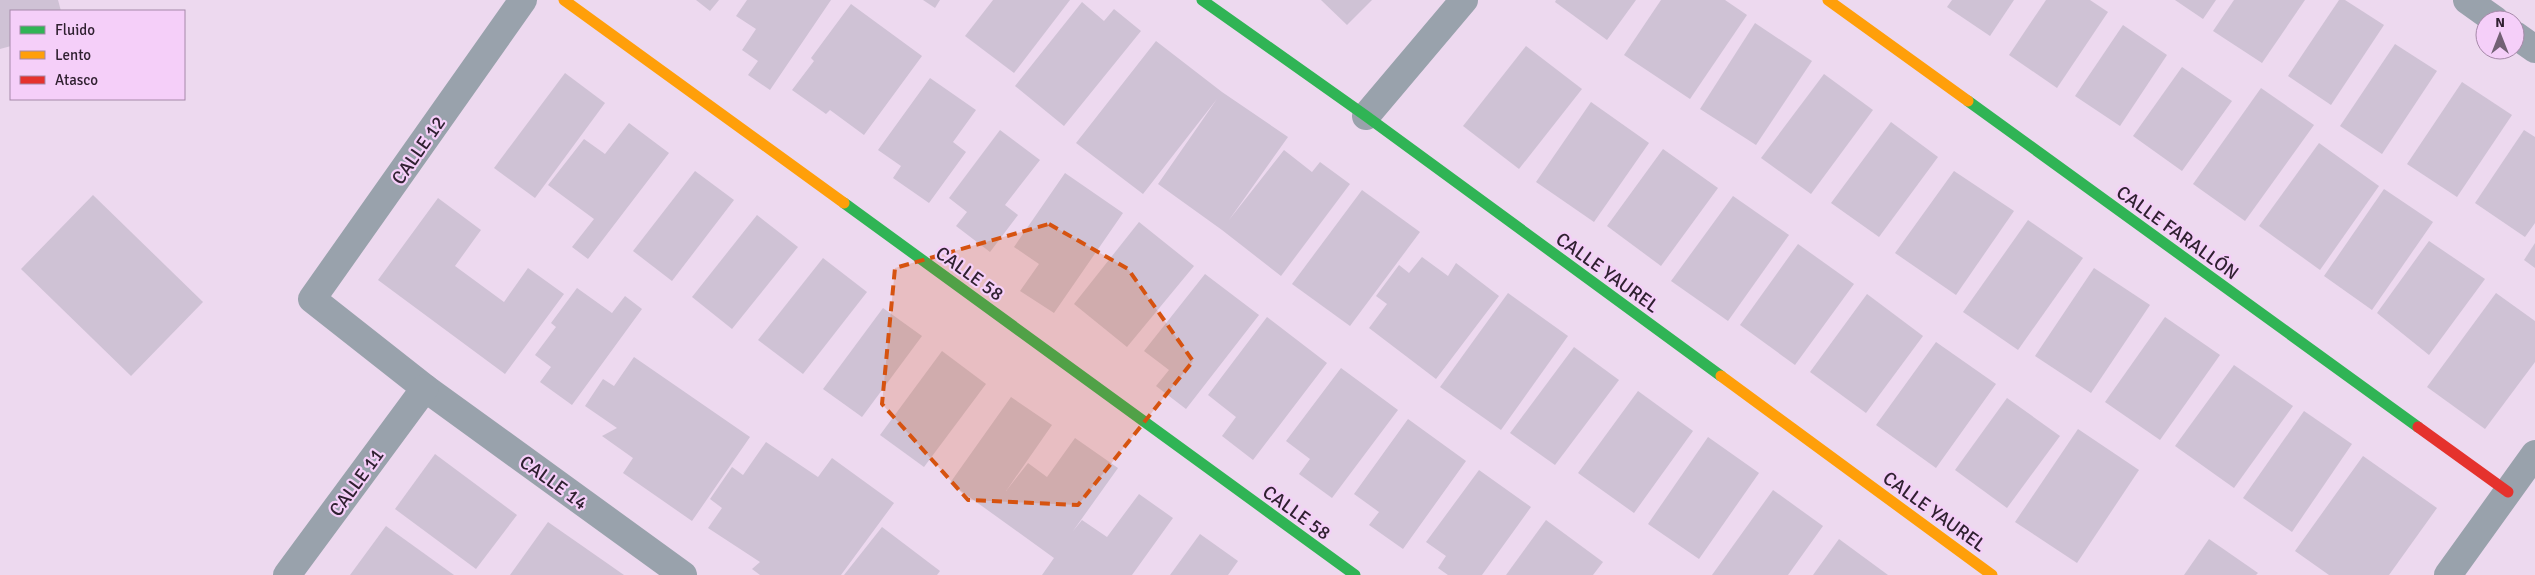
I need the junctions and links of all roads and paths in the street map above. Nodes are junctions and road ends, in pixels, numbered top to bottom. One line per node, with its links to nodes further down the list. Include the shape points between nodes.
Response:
1 (523, 0): 9 (street, CALLE 12)
2 (564, 0): 15 (street, CALLE 58)
3 (1202, 0): 8 (street, CALLE YAUREL)
4 (1464, 0): 8 (street)
5 (1828, 0): 12 (street, CALLE FARALLÓN)
6 (2467, 0): 7 (street)
7 (2480, 10)
8 (1366, 116): 16 (street, CALLE YAUREL)
9 (312, 299): 10 (street, CALLE 14)
10 (425, 388): 13 (street, CALLE 11); 14 (street, CALLE 14)
11 (2535, 454): 12 (street)
12 (2508, 492): 17 (street)
13 (288, 575)
14 (683, 575)
15 (1355, 575)
16 (1992, 575)
17 (2448, 575)

